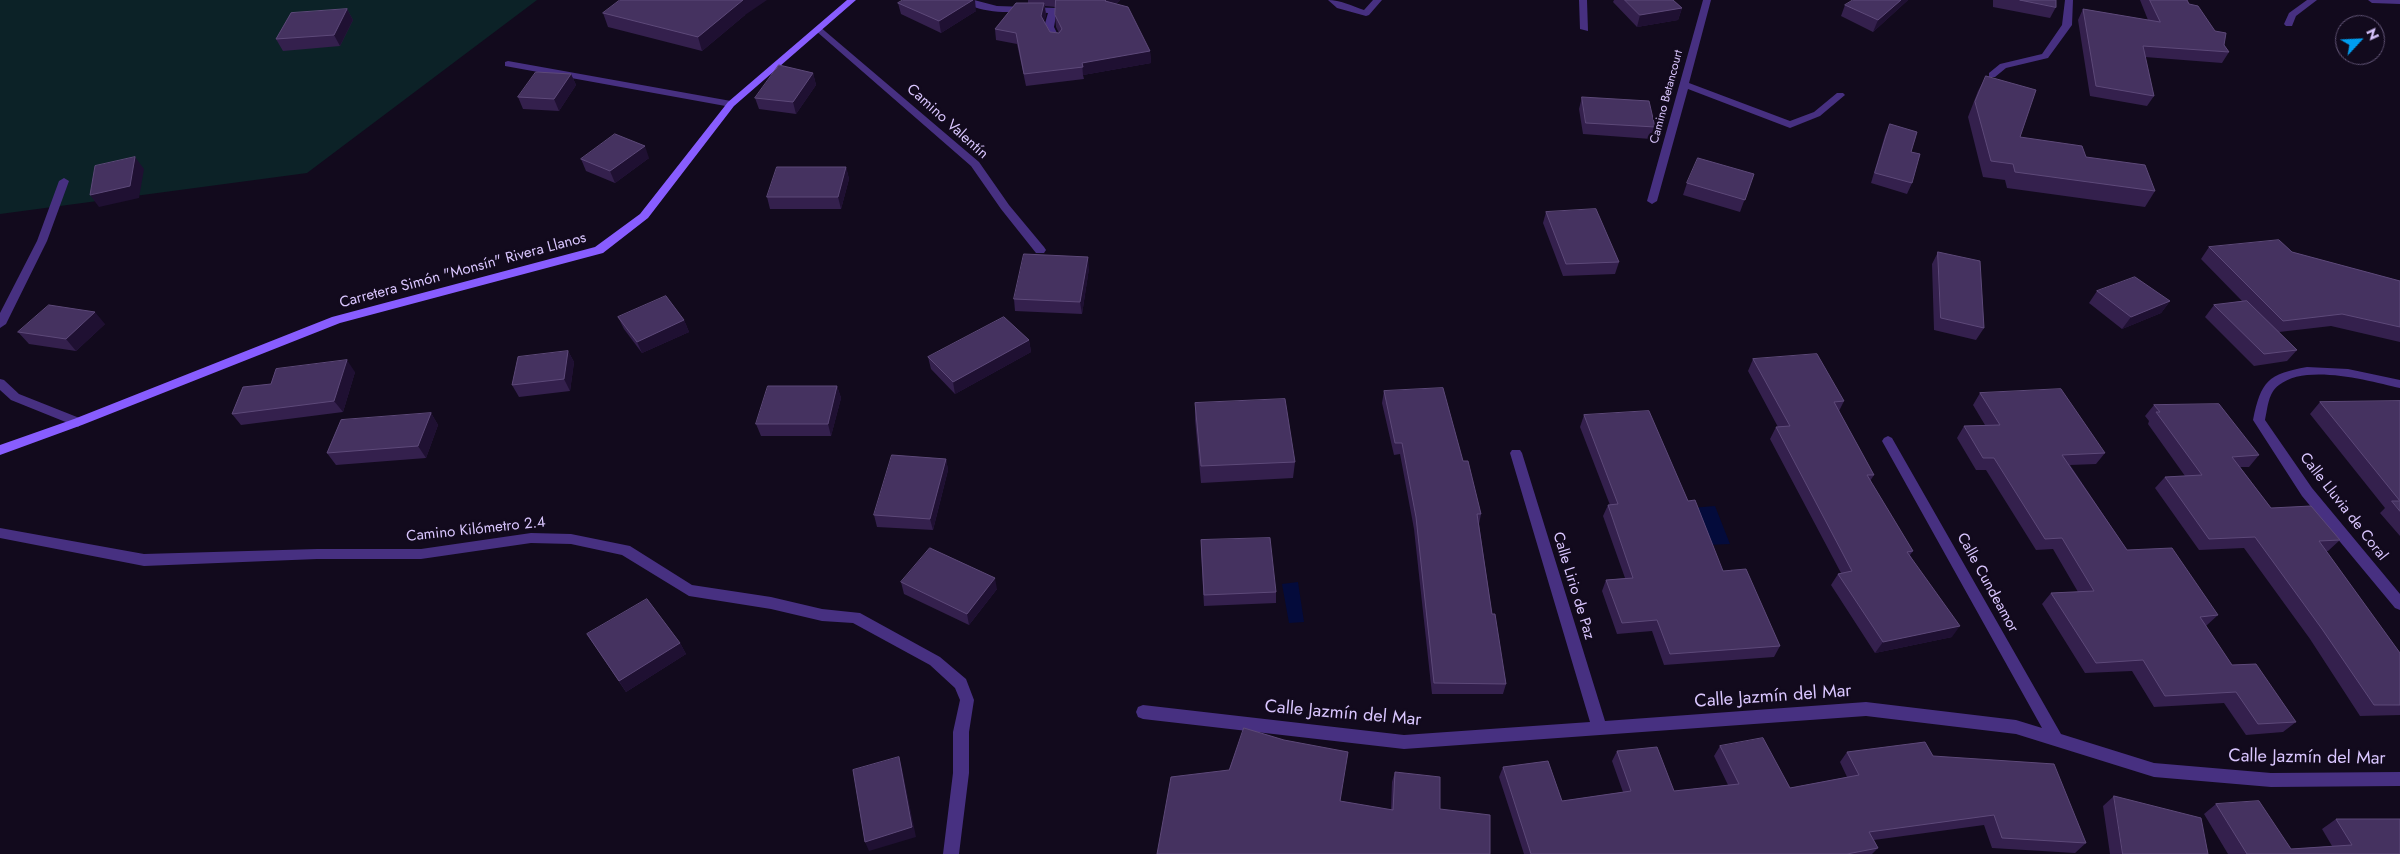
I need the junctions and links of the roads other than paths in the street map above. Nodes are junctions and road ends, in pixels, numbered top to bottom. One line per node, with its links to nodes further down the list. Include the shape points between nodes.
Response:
1 (852, 0): 12 (street, Carretera Simón "Monsín" Rivera Llanos)
2 (966, 0): 14 (street, via 976,5 1053,10 1049,27)
3 (1332, 0): 4 (street, via 1340,6 1366,12)
4 (1378, 0)
5 (1583, 0): 13 (street)
6 (1707, 0): 17 (street, Camino Betancourt)
7 (2069, 0): 16 (street, via 2067,25 2045,56 2003,66)
8 (2313, 0): 11 (street, via 2292,15)
9 (2372, 0): 10 (street)
10 (2400, 1)
11 (2288, 24)
12 (819, 29): 19 (street, Carretera Simón "Monsín" Rivera Llanos); 22 (street, Camino Valentín, via 975,164)
13 (1585, 29)
14 (1056, 41)
15 (508, 64): 19 (street)
16 (1992, 75)
17 (1684, 84): 18 (street, via 1790,125 1817,114); 21 (street, Camino Betancourt)
18 (1840, 95)
19 (731, 104): 26 (street, Carretera Simón "Monsín" Rivera Llanos, via 644,216 599,250 336,320)
20 (64, 181): 23 (street, via 42,241)
21 (1652, 201)
22 (1040, 250)
23 (0, 324)
24 (0, 383): 26 (street, via 15,397)
25 (2400, 384): 31 (street, Calle Lluvia de Coral, via 2346,372 2311,369 2279,378 2265,392 2259,420 2307,492)
26 (78, 422): 28 (street, Carretera Simón "Monsín" Rivera Llanos)
27 (1888, 441): 34 (street, Calle Cundeamor)
28 (0, 450)
29 (1516, 453): 33 (street, Calle Lirio de Paz)
30 (0, 534): 36 (street, Camino Kilómetro 2.4, via 144,560 422,554 531,538 571,539 625,550 689,590 822,615 855,617 935,661 961,684 967,700 961,732 961,773)
31 (2400, 604)
32 (1144, 712): 33 (street, Calle Jazmín del Mar, via 1404,742)
33 (1600, 729): 34 (street, Calle Jazmín del Mar, via 1866,709 2016,727)
34 (2057, 741): 35 (street, Calle Jazmín del Mar, via 2154,770 2271,780)
35 (2400, 779)
36 (951, 854)

